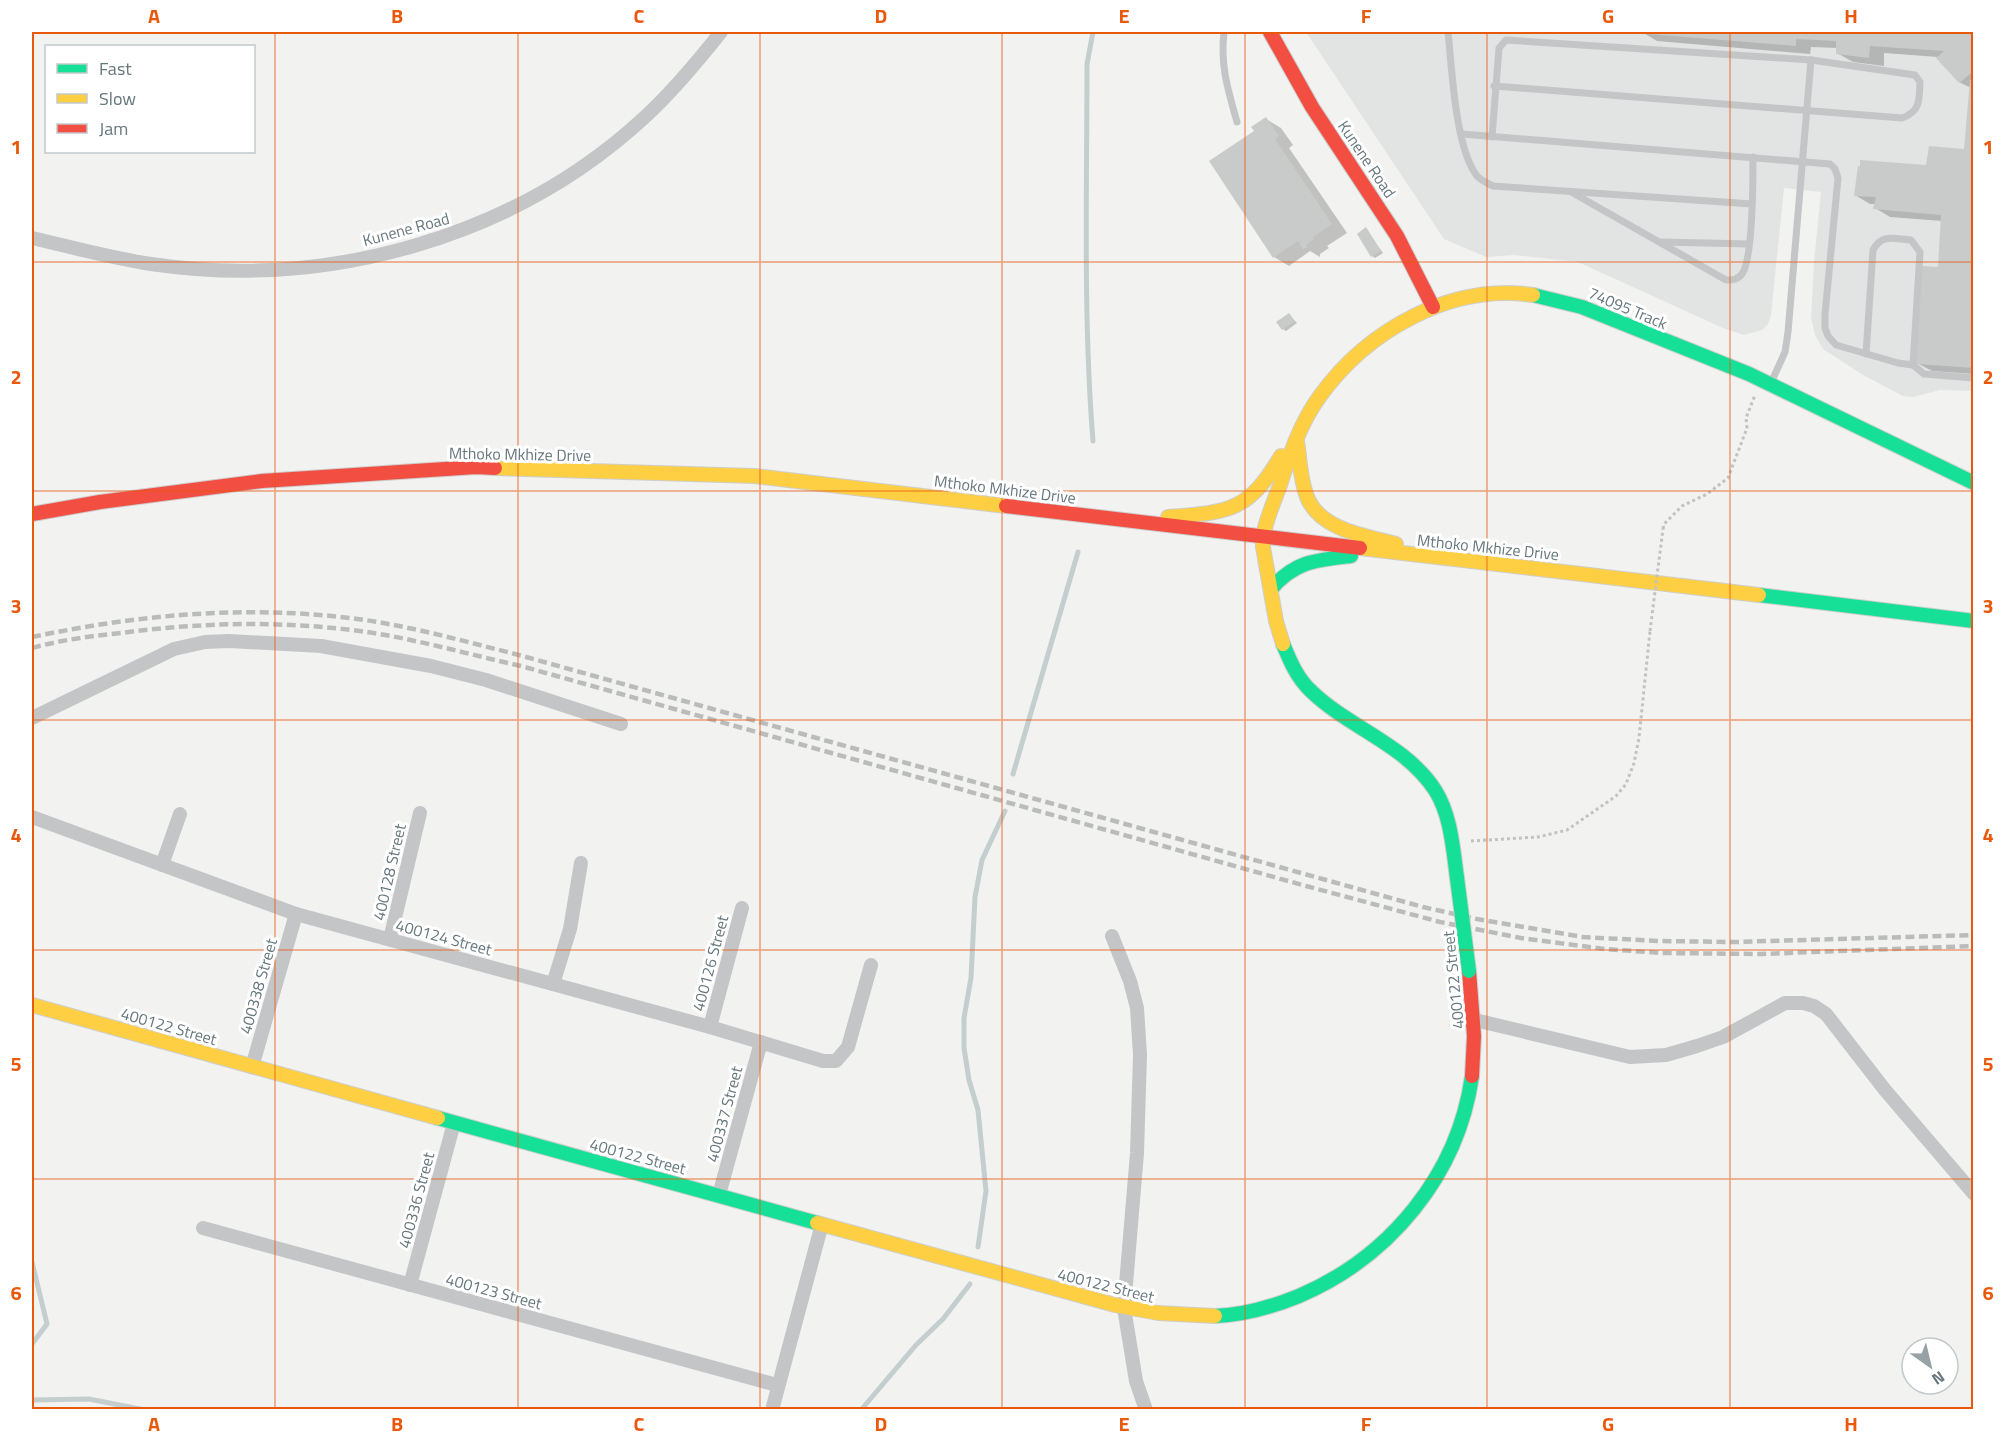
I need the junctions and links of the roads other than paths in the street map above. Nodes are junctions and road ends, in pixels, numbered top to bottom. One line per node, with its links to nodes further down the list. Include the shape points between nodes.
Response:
1 (721, 32): 15 (street, Kunene Road, via 688,74 646,117 599,155 509,210 406,249 343,263 215,269 151,264)
2 (1224, 32): 8 (lane, via 1224,77)
3 (1270, 32): 18 (street, Kunene Road, via 1293,78 1392,227)
4 (1448, 32): 9 (lane)
5 (1811, 60): 6 (lane, via 1506,40 1499,48); 7 (lane); 7 (lane, via 1915,75 1920,82 1916,111 1902,118)
6 (1494, 86): 7 (lane); 10 (lane)
7 (1807, 110): 12 (lane)
8 (1237, 122)
9 (1462, 134): 10 (lane); 13 (lane, via 1466,153 1483,181 1493,186)
10 (1492, 137): 11 (lane)
11 (1753, 157): 12 (lane); 14 (lane)
12 (1803, 161): 19 (lane, via 1830,164 1838,178 1825,328 1836,345); 22 (lane, via 1785,352)
13 (1571, 191): 14 (lane); 16 (lane)
14 (1752, 204): 17 (lane)
15 (32, 238)
16 (1659, 242): 17 (lane); 17 (lane, via 1726,280 1741,276)
17 (1749, 244)
18 (1433, 307): 22 (street, 74095 Track, via 1468,296 1537,295 1585,306); 23 (street, 74095 Track, via 1402,321 1365,347)
19 (1866, 354): 20 (lane); 20 (lane, via 1877,242 1884,238 1911,240 1920,252)
20 (1913, 365): 21 (lane, via 1924,374)
21 (1974, 378)
22 (1766, 382): 25 (street, 74095 Track)
23 (1311, 408): 24 (street, 74095 Track); 27 (street, via 1267,480 1243,504 1214,512)
24 (1297, 441): 28 (street, 74095 Track); 30 (street, via 1309,503 1317,514 1341,527)
25 (1974, 483)
26 (32, 514): 27 (street, Mthoko Mkhize Drive, via 262,481 476,467 755,476)
27 (1132, 520): 28 (street, Mthoko Mkhize Drive)
28 (1262, 538): 29 (street, Mthoko Mkhize Drive); 31 (street, 400122 Street)
29 (1381, 552): 30 (street, Mthoko Mkhize Drive); 31 (street, via 1297,565)
30 (1443, 559): 32 (street, Mthoko Mkhize Drive)
31 (1271, 589): 47 (street, 400122 Street, bridge, via 1281,640 1299,677 1321,702 1400,753 1434,788 1444,808)
32 (1974, 621)
33 (32, 718): 34 (street, via 174,649 229,641 321,646 431,666)
34 (621, 724)
35 (420, 813): 43 (street, 400128 Street)
36 (180, 814): 39 (street)
37 (32, 817): 39 (street, 400124 Street)
38 (581, 863): 45 (street, via 570,929)
39 (162, 865): 41 (street, 400124 Street)
40 (742, 908): 48 (street, 400126 Street)
41 (296, 914): 43 (street, 400124 Street); 50 (street, 400338 Street)
42 (1112, 936): 57 (street, via 1137,1008 1140,1055 1137,1153)
43 (390, 939): 45 (street, 400124 Street)
44 (871, 965): 49 (street, 400124 Street, via 848,1047 836,1061)
45 (553, 984): 48 (street, 400124 Street)
46 (32, 1005): 50 (street, 400122 Street)
47 (1475, 1020): 52 (street, via 1630,1057 1666,1054 1723,1037 1785,1003 1814,1006 1826,1014); 57 (street, 400122 Street, via 1469,1091 1456,1139 1436,1180 1412,1214 1363,1261 1322,1286 1263,1309 1227,1316 1186,1317)
48 (710, 1027): 49 (street, 400124 Street)
49 (761, 1042): 53 (street, 400337 Street)
50 (252, 1067): 51 (street, 400122 Street)
51 (454, 1123): 53 (street, 400122 Street); 56 (street, 400336 Street)
52 (1974, 1194)
53 (719, 1195): 54 (street, 400122 Street)
54 (822, 1224): 57 (street, 400122 Street); 58 (street)
55 (203, 1228): 56 (street, 400123 Street)
56 (410, 1285): 58 (street, 400123 Street)
57 (1124, 1308): 60 (street, via 1136,1381)
58 (777, 1385): 59 (street)
59 (772, 1410)
60 (1146, 1410)

